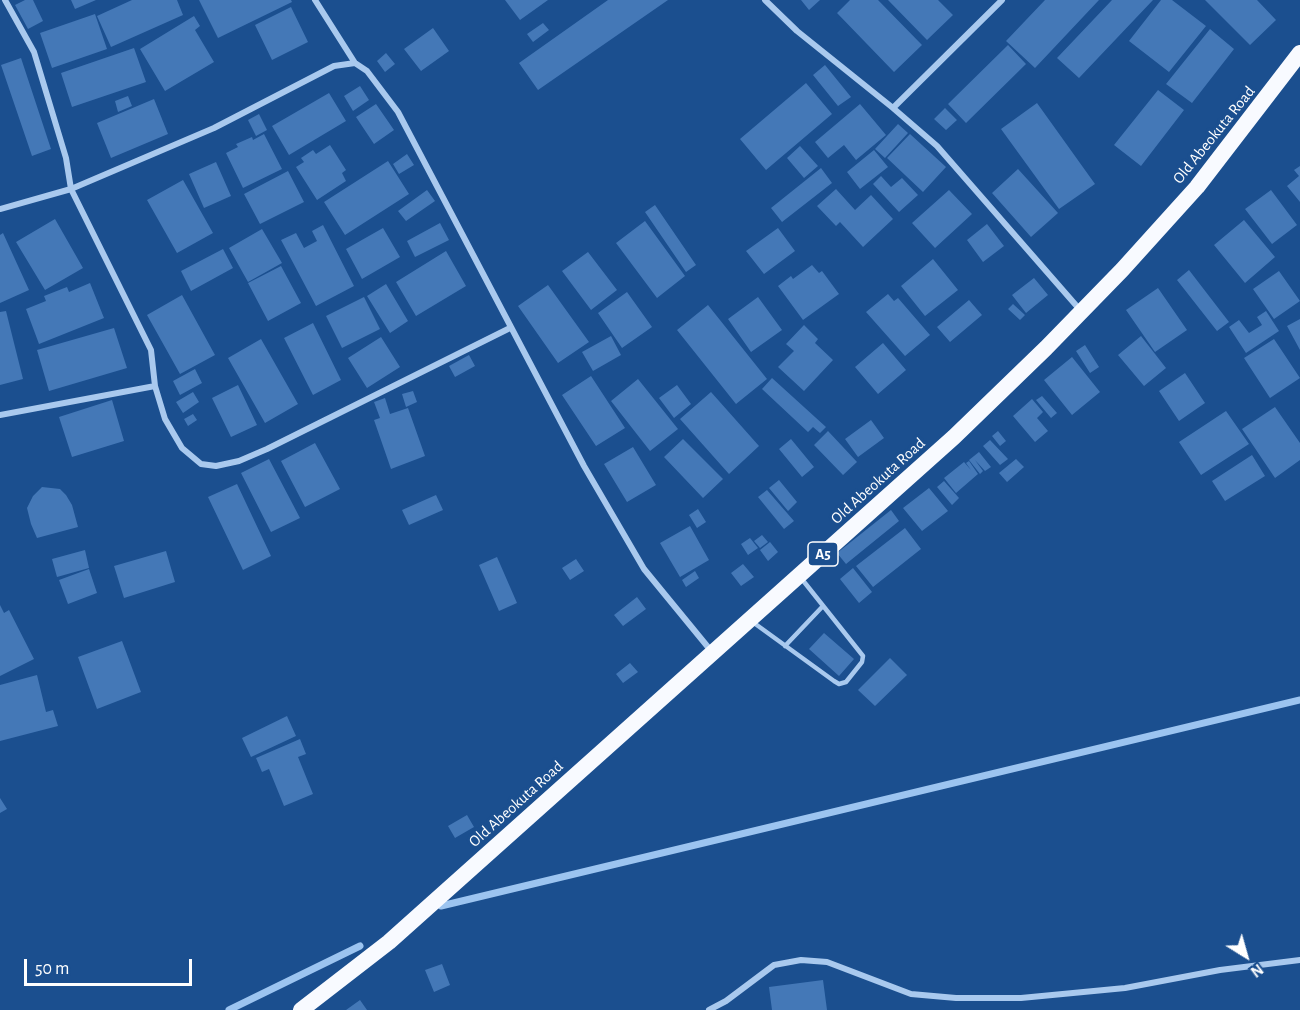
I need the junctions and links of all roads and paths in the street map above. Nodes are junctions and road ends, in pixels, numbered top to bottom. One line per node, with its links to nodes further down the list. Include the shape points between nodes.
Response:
1 (5, 0): 8 (street, via 34,52 66,158)
2 (315, 0): 6 (street)
3 (765, 0): 7 (street, via 797,31)
4 (1002, 0): 7 (street)
5 (1300, 53): 10 (highway, Old Abeokuta Road / A5, via 1197,187)
6 (355, 63): 8 (street, via 334,66 214,129); 11 (street, via 367,71 398,112)
7 (893, 108): 10 (street, via 937,146)
8 (71, 189): 9 (street); 12 (street, via 151,351)
9 (0, 209)
10 (1082, 312): 14 (highway, Old Abeokuta Road / A5, via 954,437)
11 (510, 328): 12 (street, via 275,446 216,466 201,464 182,448 165,419); 18 (street, via 644,569)
12 (155, 386): 13 (street)
13 (0, 416)
14 (799, 575): 15 (lane); 16 (highway, Old Abeokuta Road / A5)
15 (823, 606): 17 (lane); 17 (lane, via 863,656 846,682 839,684)
16 (749, 619): 17 (lane); 18 (highway, Old Abeokuta Road / A5)
17 (785, 646)
18 (712, 652): 20 (highway, Old Abeokuta Road / A5, via 389,942)
19 (1300, 960): 21 (street, via 1083,993 956,998 911,994 827,962 801,960 774,965)
20 (301, 1010)
21 (710, 1010)

